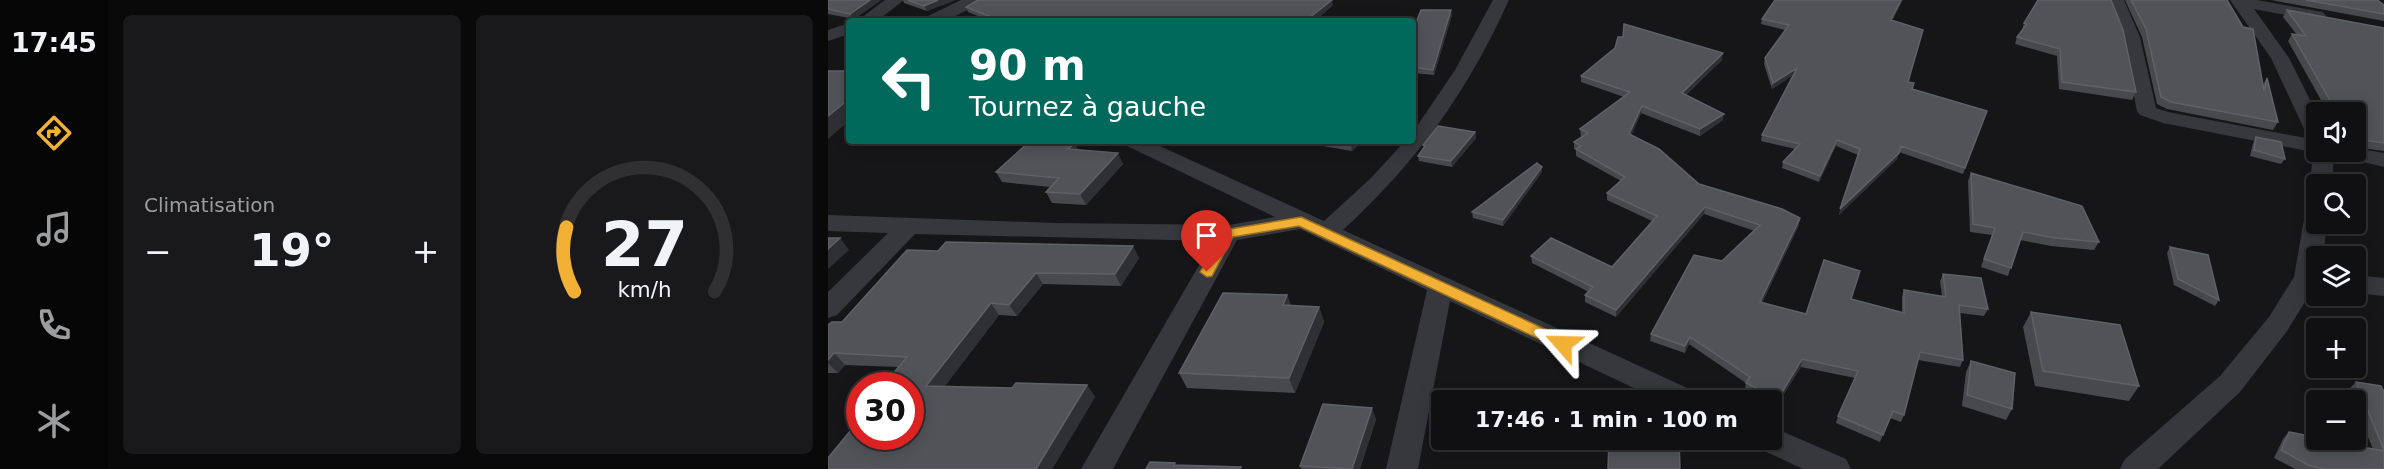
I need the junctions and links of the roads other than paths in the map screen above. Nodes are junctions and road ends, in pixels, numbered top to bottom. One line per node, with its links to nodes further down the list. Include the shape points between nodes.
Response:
1 (896, 0): 6 (street)
2 (974, 0): 7 (street)
3 (1501, 0): 14 (street, via 1463,74)
4 (2116, 0): 17 (street, via 2131,37 2147,111)
5 (2239, 1): 8 (street); 13 (street, via 2280,58)
6 (870, 18)
7 (938, 18)
8 (2329, 18)
9 (846, 29): 10 (street)
10 (828, 36)
11 (846, 42): 12 (street)
12 (828, 45)
13 (2306, 113)
14 (1416, 142)
15 (1138, 144): 20 (street)
16 (1414, 144): 24 (street, via 1386,177)
17 (2306, 144)
18 (2366, 157): 19 (street)
19 (2384, 160)
20 (1301, 221): 23 (street); 24 (street)
21 (828, 223): 22 (street)
22 (910, 225): 23 (street); 29 (street)
23 (1229, 233): 32 (street)
24 (1326, 233): 27 (street)
25 (2306, 285): 35 (street, via 2230,384)
26 (2366, 285): 28 (street)
27 (1440, 287): 30 (street); 33 (street)
28 (2384, 287)
29 (828, 308)
30 (1664, 390)
31 (1782, 445): 34 (street)
32 (1097, 469)
33 (1402, 469)
34 (1835, 469)
35 (2136, 469)

